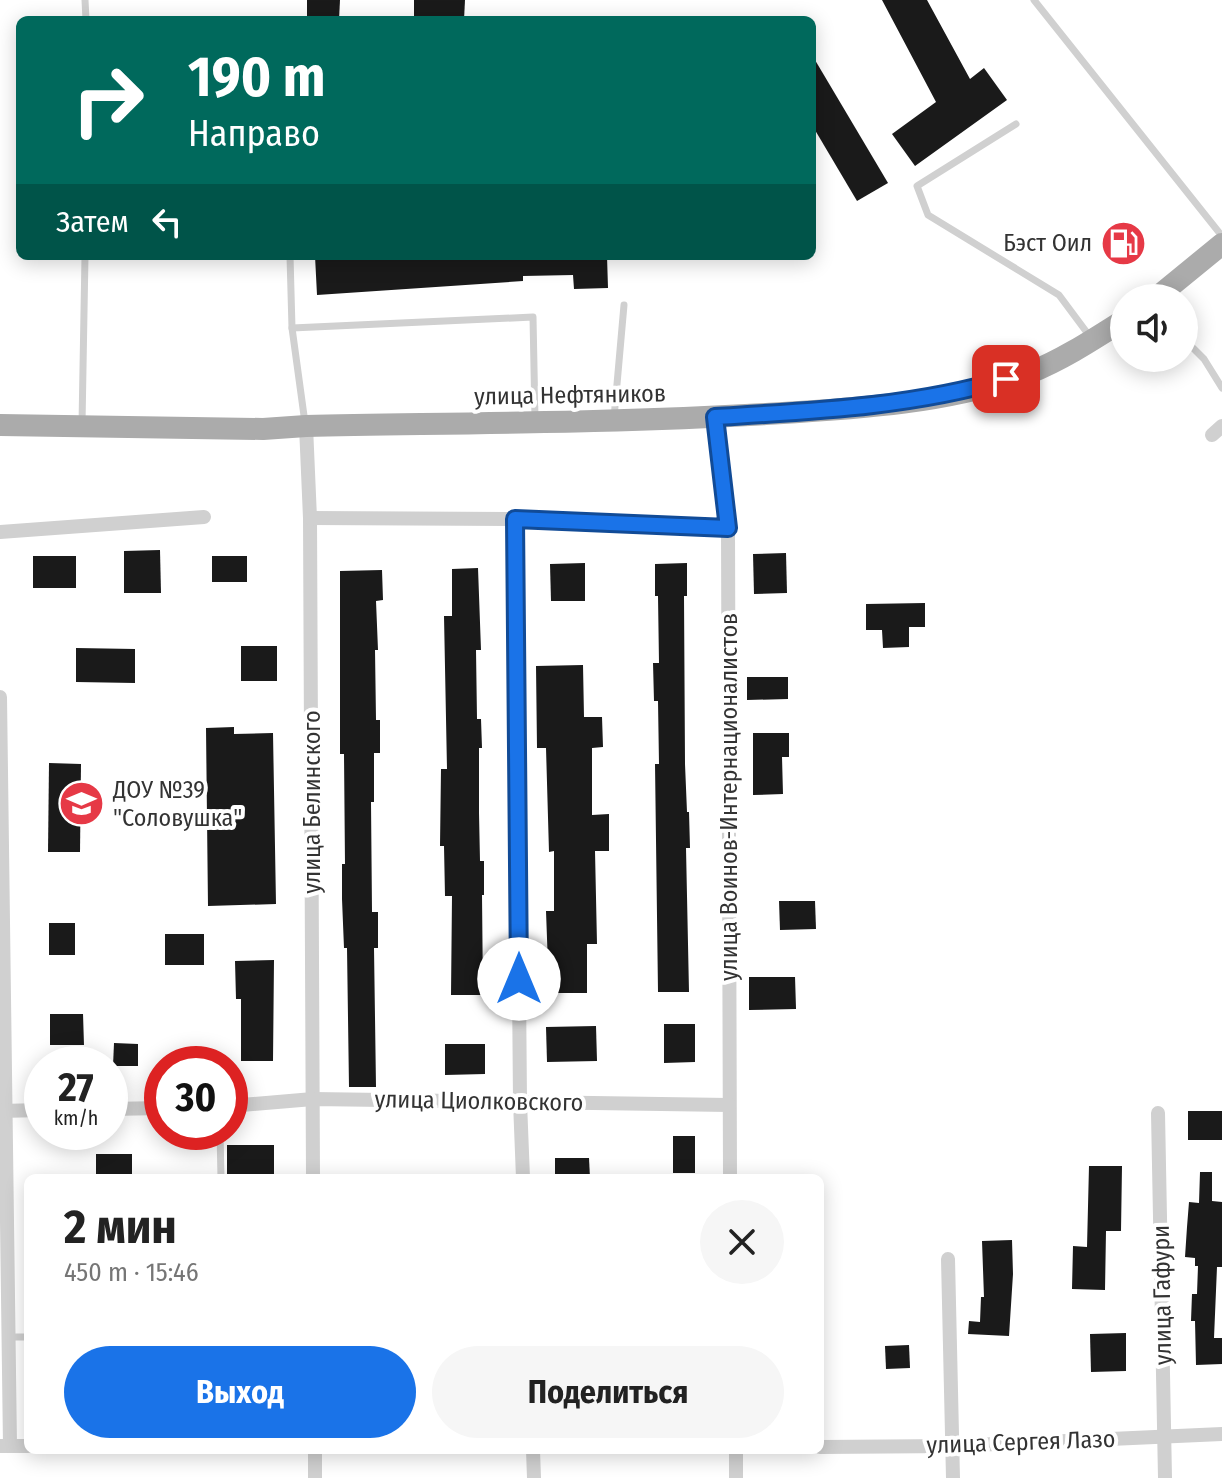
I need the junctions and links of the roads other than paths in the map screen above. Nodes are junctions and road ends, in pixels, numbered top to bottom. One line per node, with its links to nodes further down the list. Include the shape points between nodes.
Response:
1 (1034, 0): 3 (lane)
2 (1016, 124): 11 (lane, via 917,186 928,215 1059,295)
3 (1222, 236)
4 (1222, 244): 7 (main road)
5 (85, 260): 18 (lane)
6 (290, 260): 9 (lane)
7 (1173, 284)
8 (624, 305): 15 (lane)
9 (292, 328): 16 (lane, via 533,317); 19 (lane)
10 (1110, 329): 11 (main road, улица Нефтяников)
11 (1093, 340): 14 (main road, улица Нефтяников, via 1028,373 962,392 862,408)
12 (1198, 353): 13 (lane)
13 (1222, 388)
14 (715, 417): 15 (main road, улица Нефтяников); 23 (street, улица Воинов-Интернационалистов)
15 (614, 420): 16 (main road, улица Нефтяников)
16 (535, 422): 19 (main road, улица Нефтяников)
17 (0, 425): 18 (main road, улица Нефтяников)
18 (82, 426): 19 (main road, улица Нефтяников)
19 (306, 426): 21 (street, улица Белинского)
20 (204, 517): 24 (street)
21 (310, 518): 22 (street); 27 (street, улица Белинского)
22 (515, 519): 23 (street); 28 (street)
23 (728, 528): 30 (street, улица Воинов-Интернационалистов)
24 (0, 532)
25 (0, 697): 26 (street)
26 (2, 1016): 32 (street)
27 (313, 1099): 28 (street, улица Циолковского); 29 (street, улица Циолковского); 36 (street, улица Белинского)
28 (520, 1102): 30 (street, улица Циолковского); 37 (street)
29 (248, 1104)
30 (729, 1105): 38 (street, улица Воинов-Интернационалистов)
31 (24, 1110): 32 (street)
32 (3, 1111): 39 (street)
33 (1158, 1113): 44 (street, улица Гафури)
34 (220, 1150): 35 (lane)
35 (221, 1174)
36 (313, 1174)
37 (523, 1174)
38 (730, 1174)
39 (4, 1248): 41 (street)
40 (948, 1259): 46 (street)
41 (8, 1337): 42 (lane); 45 (street)
42 (24, 1337)
43 (1222, 1434): 44 (street, улица Сергея Лазо)
44 (1164, 1436): 46 (street, улица Сергея Лазо); 55 (street, улица Гафури)
45 (5, 1446)
46 (953, 1446): 47 (street, улица Сергея Лазо); 54 (street)
47 (824, 1447)
48 (315, 1454): 51 (street)
49 (533, 1454): 52 (street)
50 (736, 1454): 53 (street)
51 (315, 1478)
52 (534, 1478)
53 (736, 1478)
54 (953, 1478)
55 (1165, 1478)

